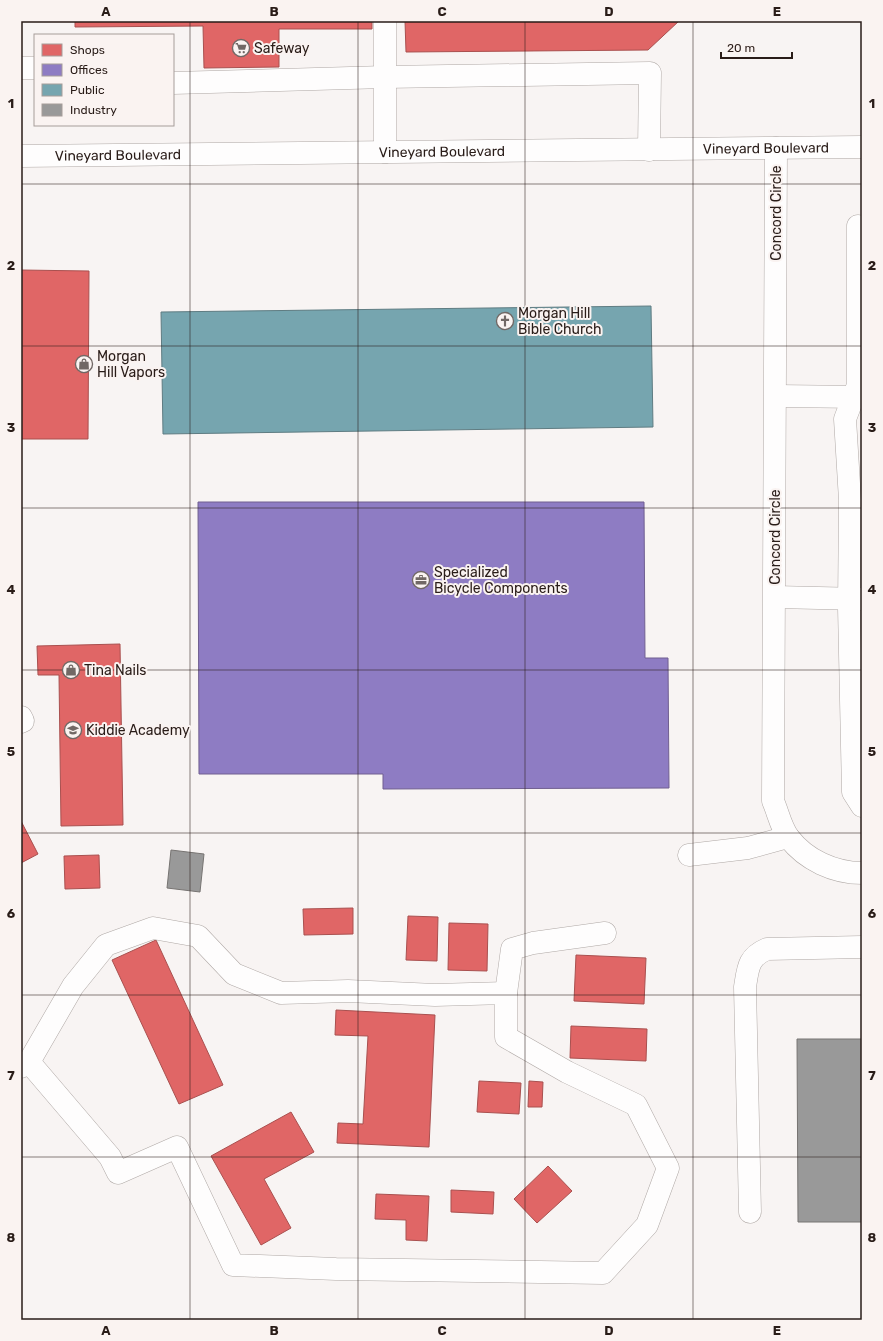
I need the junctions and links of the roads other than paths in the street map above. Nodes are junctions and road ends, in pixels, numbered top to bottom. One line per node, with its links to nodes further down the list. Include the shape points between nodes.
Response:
1 (385, 21): 4 (street)
2 (21, 68): 3 (street)
3 (34, 68)
4 (385, 77): 5 (street); 8 (street, via 650,72); 9 (street)
5 (174, 83)
6 (862, 147): 7 (street, Vineyard Boulevard)
7 (776, 148): 8 (street, Vineyard Boulevard); 12 (street, Concord Circle)
8 (648, 150): 9 (street, Vineyard Boulevard)
9 (385, 152): 10 (street, Vineyard Boulevard)
10 (21, 156)
11 (858, 226): 13 (street)
12 (776, 396): 13 (street); 14 (street, Concord Circle)
13 (857, 397): 15 (street, via 845,419)
14 (775, 597): 15 (street); 19 (street, Concord Circle, via 773,801)
15 (855, 599): 18 (street, via 853,792)
16 (21, 717): 17 (street)
17 (21, 722)
18 (862, 806)
19 (788, 837): 20 (street, via 748,848); 21 (street, Concord Circle, via 816,862 848,873)
20 (689, 855)
21 (862, 873)
22 (605, 933): 24 (street, via 533,943 512,949)
23 (862, 947): 26 (street, via 767,948 756,953 751,960 745,987)
24 (506, 993): 25 (street, via 282,993 234,974 198,936 153,928 106,945 73,986); 25 (street, via 506,1037 566,1072 636,1106 668,1168 647,1225 603,1273 233,1265 177,1146 118,1173 110,1157)
25 (25, 1064)
26 (750, 1212)

